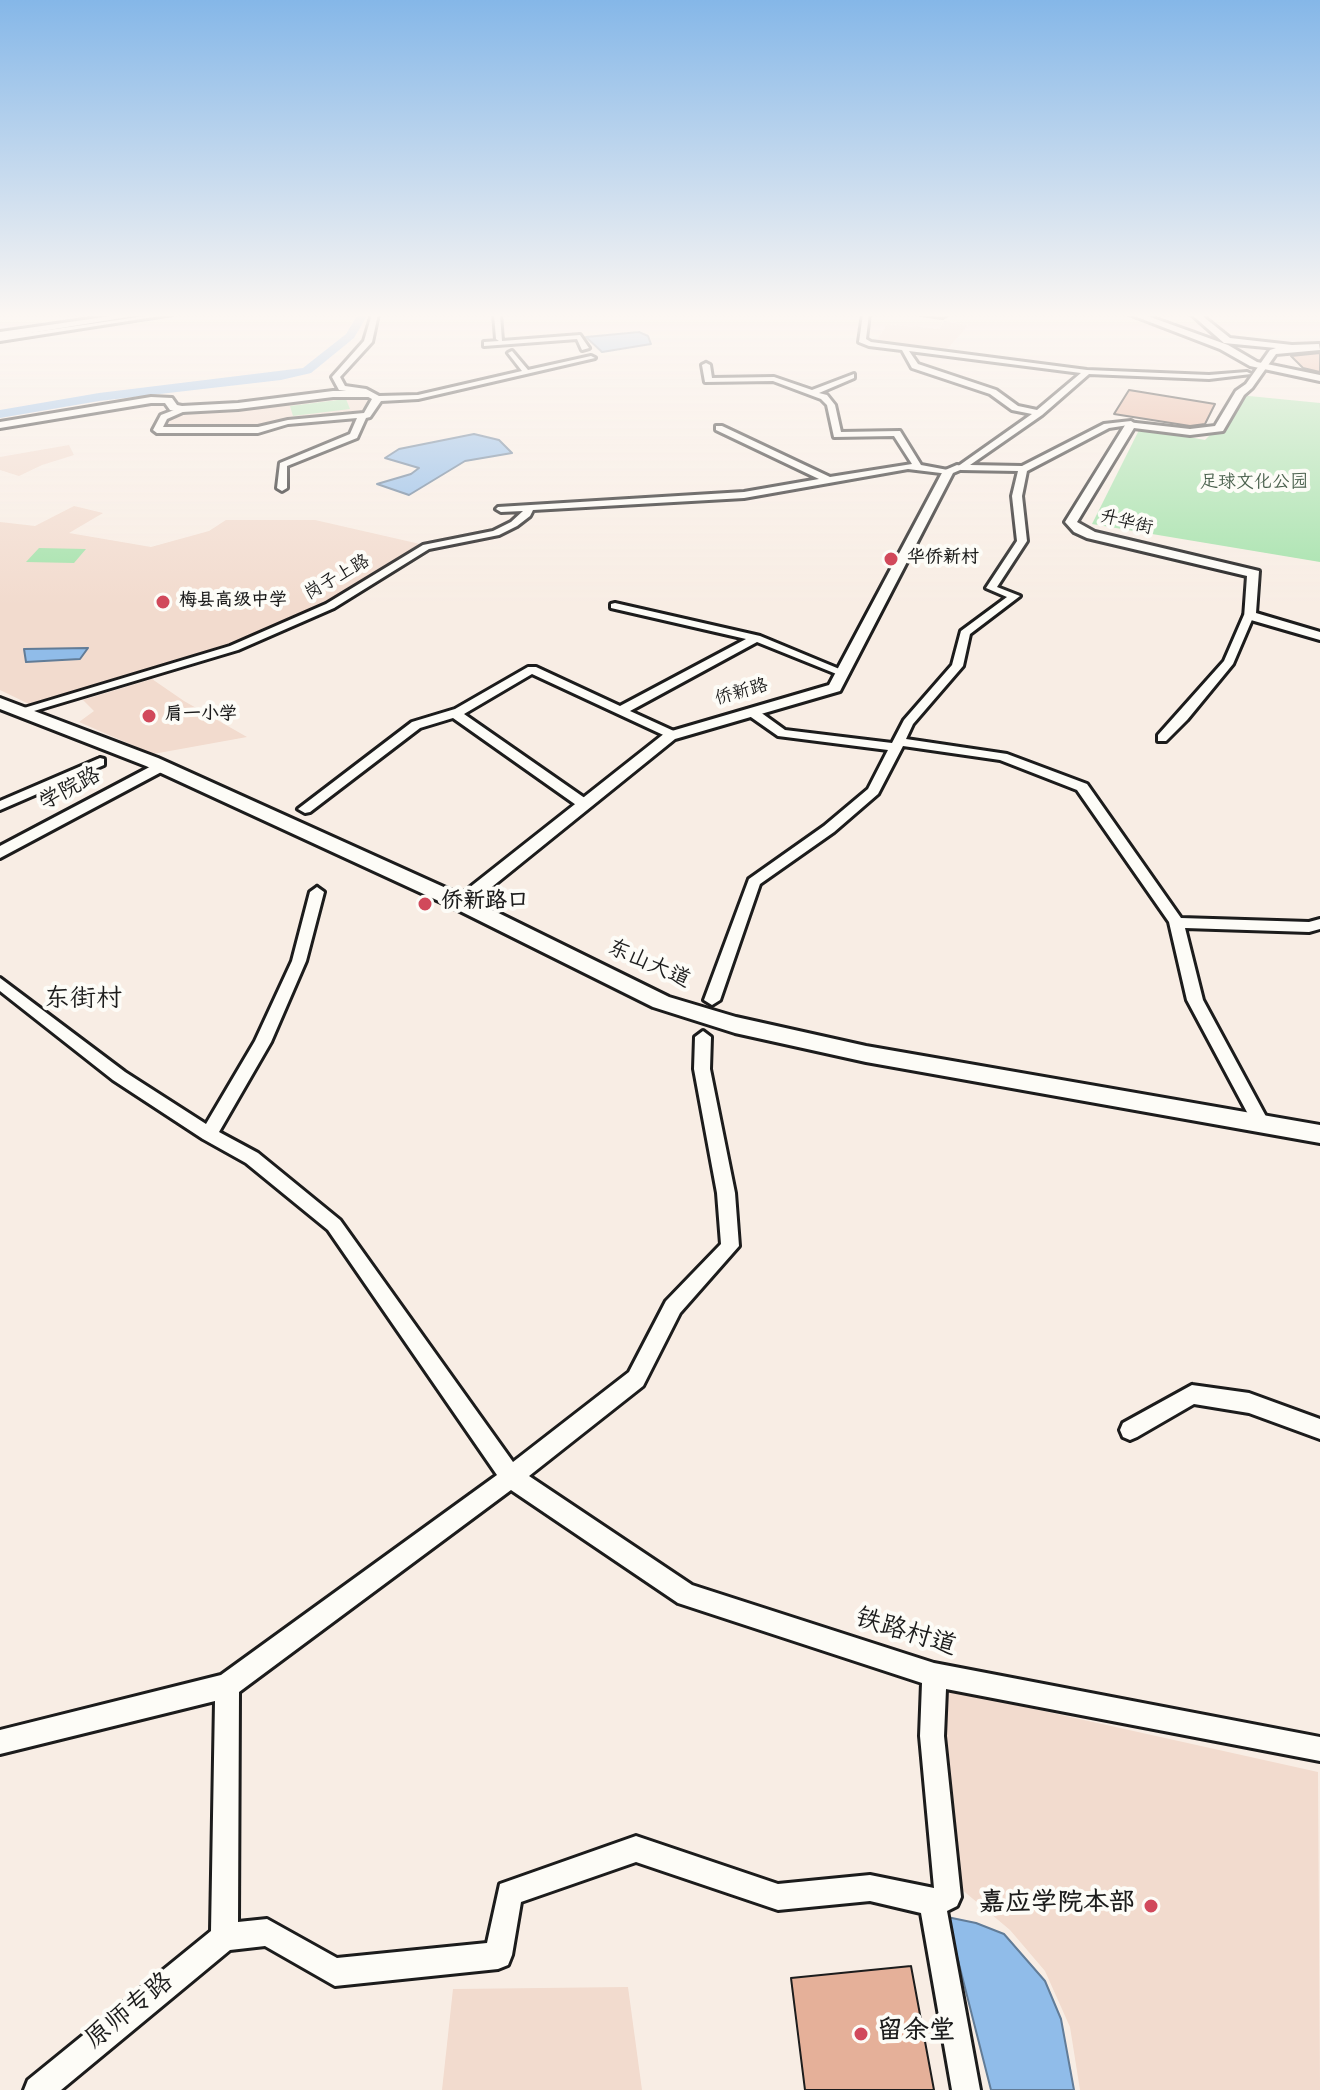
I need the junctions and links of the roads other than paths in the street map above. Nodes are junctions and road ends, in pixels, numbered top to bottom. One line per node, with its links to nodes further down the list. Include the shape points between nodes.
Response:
1 (81, 412): 10 (street)
2 (176, 412): 8 (street, via 164,417 157,430 258,430)
3 (369, 412): 8 (street)
4 (832, 412): 12 (street, via 837,435 897,433)
5 (1032, 412): 7 (street)
6 (1228, 412): 9 (street, via 1219,429 1190,432)
7 (1039, 413): 13 (street)
8 (363, 415): 16 (street, via 354,436 283,465)
9 (1131, 424): 14 (street, via 1107,426); 20 (street, 升华街, via 1071,522 1091,535 1254,574)
10 (0, 425)
11 (719, 428): 15 (street)
12 (917, 465): 13 (street); 15 (street)
13 (955, 469): 14 (street); 23 (street, 侨新路)
14 (1023, 469): 30 (street, via 1017,496 1022,541 991,588 1015,596 965,633 957,666)
15 (831, 481): 18 (street, via 744,495)
16 (282, 488)
17 (501, 509): 18 (street)
18 (528, 509): 24 (street, 岗子上路, via 496,533 426,547 330,606 234,648)
19 (615, 606): 22 (street)
20 (1249, 615): 21 (street); 29 (street, via 1229,662)
21 (1320, 636)
22 (756, 638): 23 (street); 25 (street)
23 (843, 673): 26 (street, 侨新路, via 835,688)
24 (10, 707): 32 (main road, 东山大道)
25 (620, 711): 27 (street, via 532,669); 28 (street)
26 (752, 712): 28 (street, 侨新路); 30 (street, via 782,733)
27 (454, 713): 33 (street); 35 (street, via 416,725)
28 (672, 735): 33 (street, 侨新路)
29 (1162, 738)
30 (896, 744): 40 (street, via 1003,757 1082,787); 43 (street, via 873,791 754,882)
31 (100, 762): 34 (street)
32 (157, 764): 36 (street, 学院路); 37 (street, 学院路); 39 (main road, 东山大道)
33 (584, 804): 39 (street, 侨新路)
34 (0, 806)
35 (305, 809)
36 (0, 845)
37 (0, 853)
38 (317, 892): 46 (street, via 299,961 263,1042)
39 (461, 903): 45 (main road, 东山大道, via 661,1002 735,1025 866,1054)
40 (1176, 923): 41 (street); 45 (street, via 1195,1000)
41 (1320, 924)
42 (0, 983): 46 (street, via 119,1076)
43 (712, 1000)
44 (703, 1037): 50 (street, via 702,1069 724,1180 730,1246 673,1307 636,1379)
45 (1262, 1124): 47 (main road, 东山大道)
46 (209, 1134): 50 (street, via 252,1158 334,1225)
47 (1320, 1134)
48 (1320, 1429): 49 (street, via 1249,1403 1192,1394)
49 (1130, 1430)
50 (511, 1477): 51 (street, 铁路村道, via 686,1595); 52 (street)
51 (934, 1675): 54 (street, 铁路村道); 55 (street, via 932,1736 948,1897)
52 (227, 1686): 53 (street); 56 (street)
53 (0, 1742)
54 (1320, 1749)
55 (932, 1902): 56 (street, via 870,1888 778,1897 636,1849 509,1893 498,1955 335,1972 267,1932); 58 (street)
56 (224, 1937): 57 (street, 原师专路)
57 (38, 2090)
58 (966, 2090)

